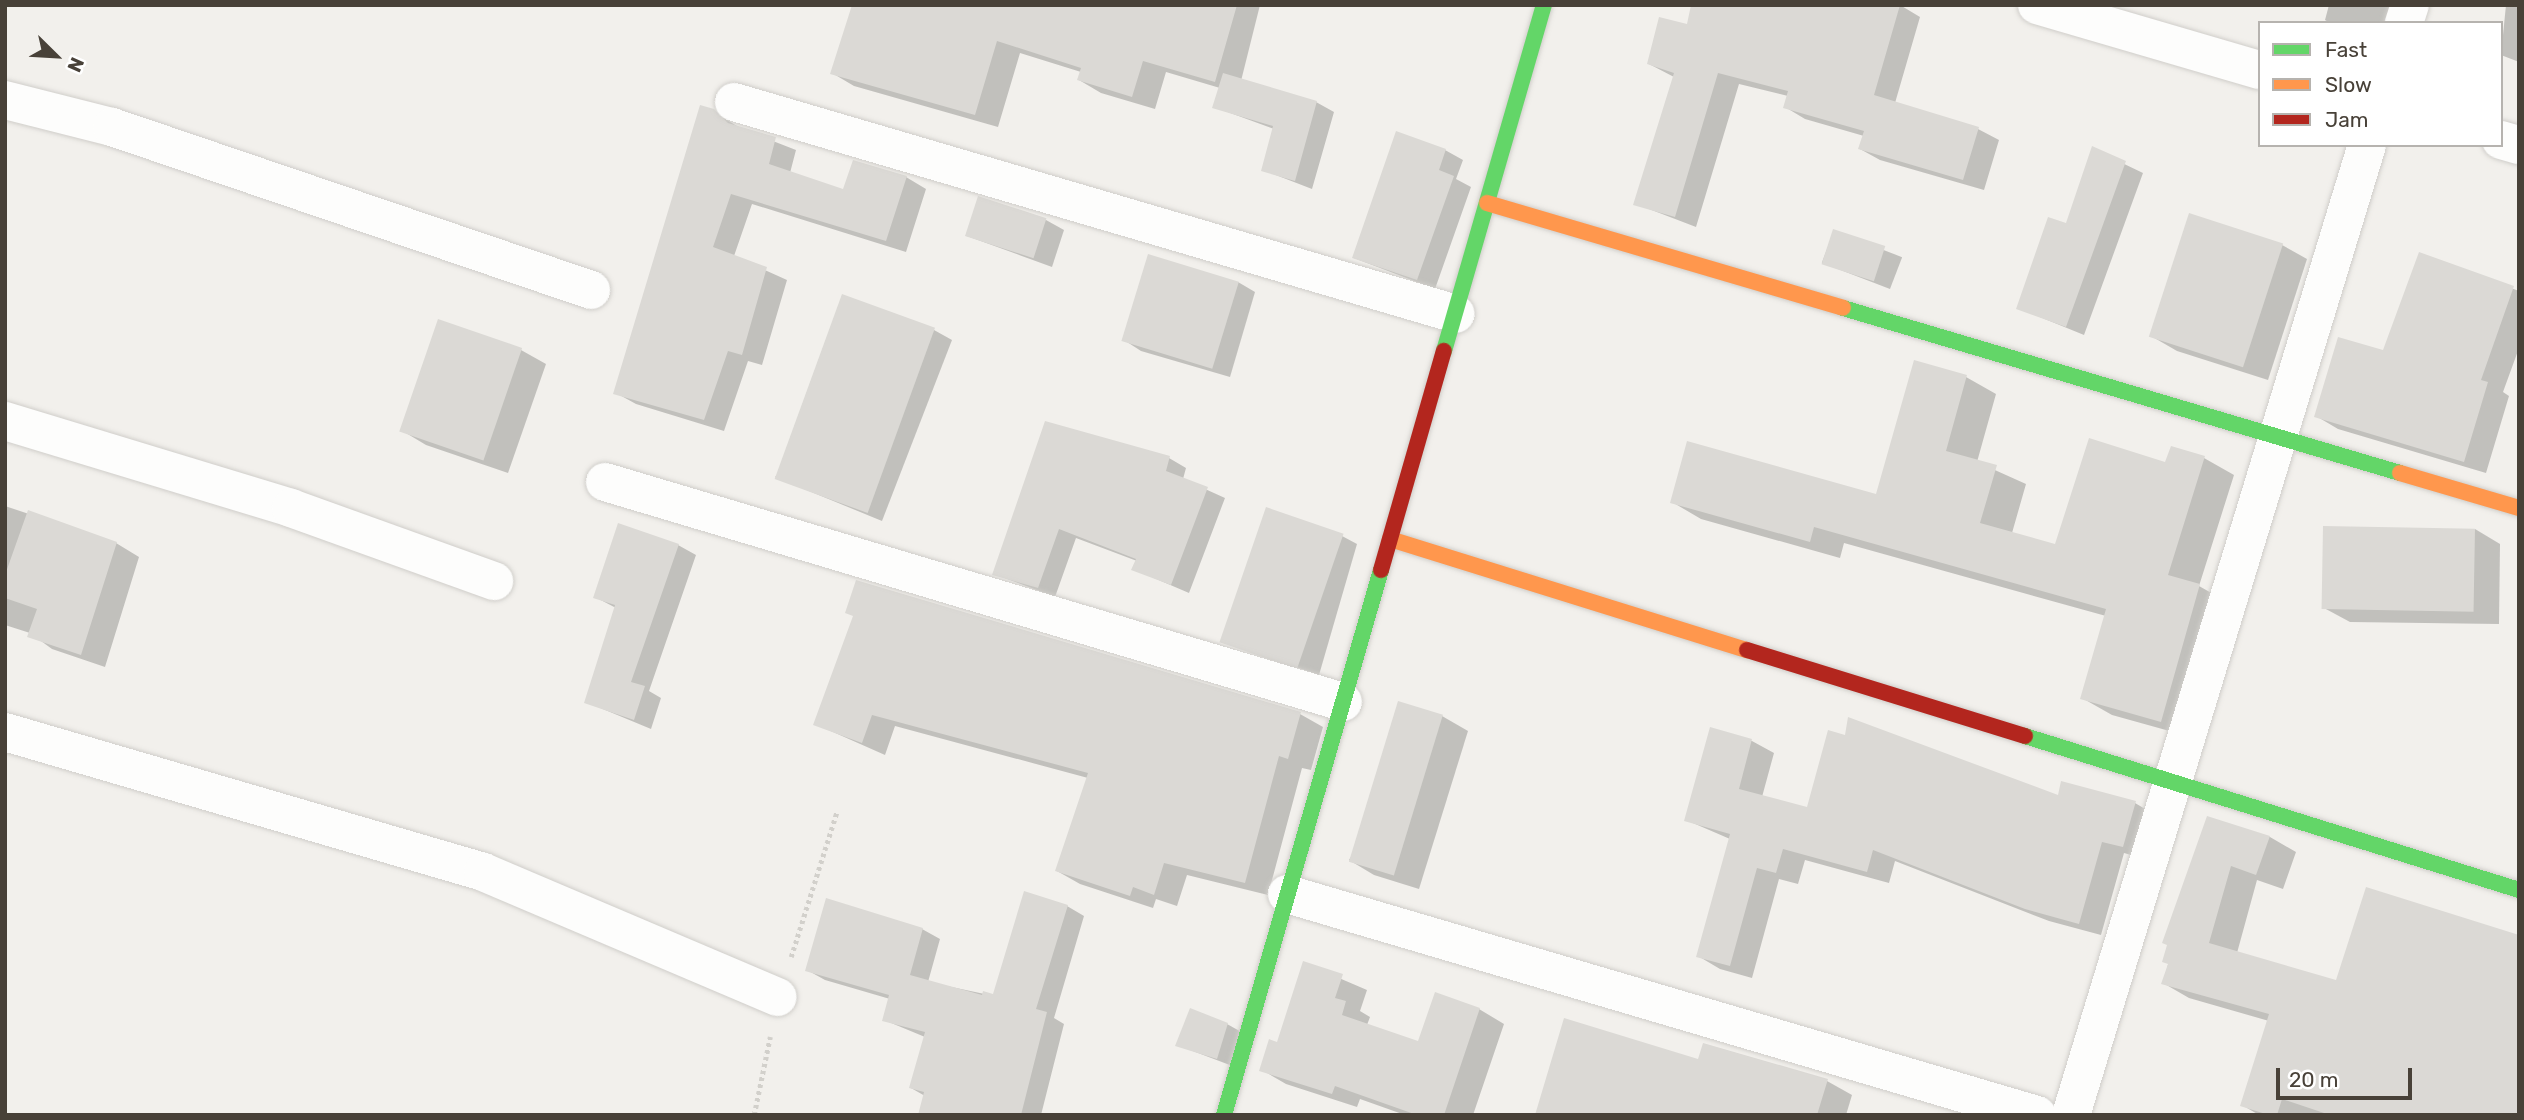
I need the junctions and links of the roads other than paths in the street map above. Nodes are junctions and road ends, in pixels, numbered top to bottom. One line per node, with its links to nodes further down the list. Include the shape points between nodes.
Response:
1 (1544, 5): 7 (street)
2 (2037, 5): 3 (street)
3 (2258, 69)
4 (5, 100): 8 (street, via 112,127)
5 (734, 102): 9 (street)
6 (2366, 147): 11 (street)
7 (1487, 203): 9 (street); 11 (street)
8 (591, 290)
9 (1455, 314): 14 (street)
10 (5, 421): 15 (street, via 291,508)
11 (2278, 437): 13 (street); 18 (street)
12 (605, 482): 16 (street)
13 (2519, 509)
14 (1390, 539): 16 (street); 18 (street)
15 (494, 581)
16 (1343, 702): 20 (street)
17 (5, 732): 21 (street, via 483,872)
18 (2173, 782): 19 (street); 24 (street)
19 (2519, 890)
20 (1287, 894): 22 (street); 23 (street)
21 (778, 997)
22 (1224, 1115)
23 (2037, 1115)
24 (2071, 1115)

